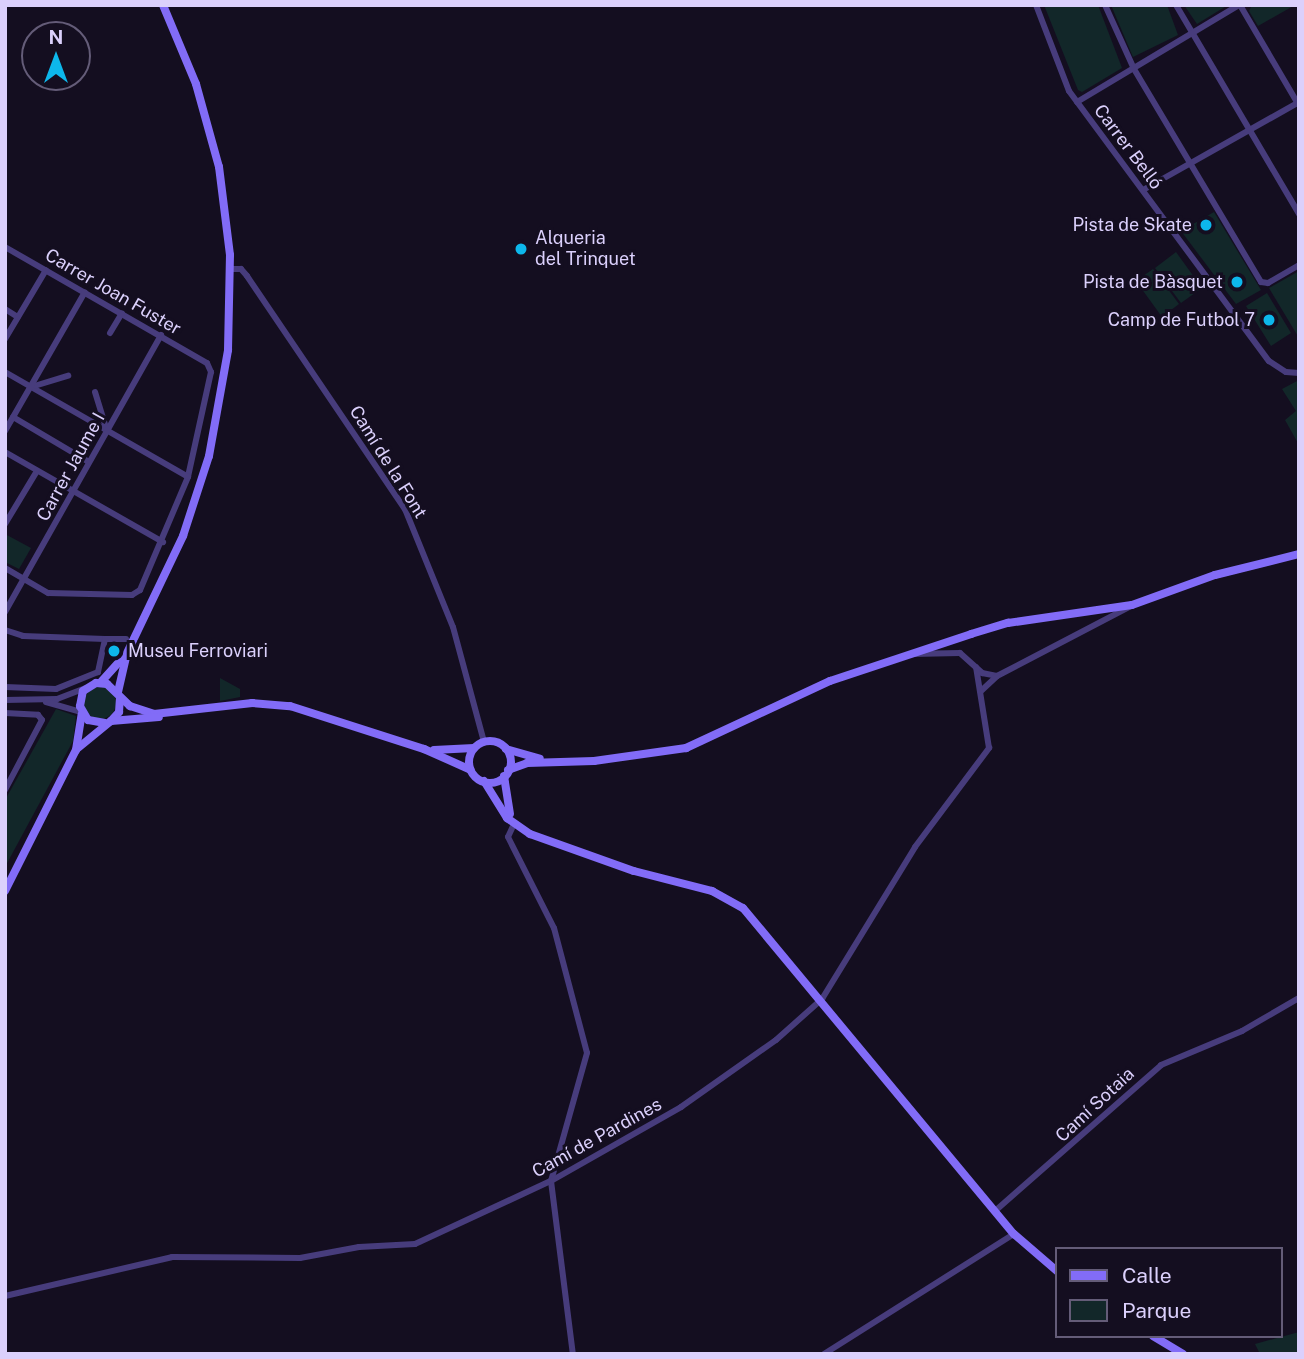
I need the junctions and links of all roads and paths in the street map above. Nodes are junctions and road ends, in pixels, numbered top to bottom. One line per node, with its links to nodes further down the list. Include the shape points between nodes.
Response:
1 (163, 5): 16 (street, via 190,67 211,134 226,212)
2 (1036, 5): 8 (street, Carrer Belló, via 1055,61)
3 (1105, 5): 7 (street)
4 (1176, 5): 6 (street)
5 (1239, 5): 6 (street); 9 (street)
6 (1191, 34): 7 (street); 10 (street)
7 (1134, 69): 8 (street); 11 (street)
8 (1077, 102): 12 (street, Carrer Belló)
9 (1298, 103): 10 (street)
10 (1248, 130): 11 (street); 13 (street)
11 (1191, 163): 12 (street); 15 (street, via 1265,284)
12 (1143, 190): 26 (street, Carrer Belló, via 1269,361 1286,372)
13 (1299, 214)
14 (5, 247): 17 (street, Carrer Joan Fuster)
15 (1299, 265)
16 (230, 269): 48 (street, via 226,367 209,456 174,557); 63 (street, Camí de la Font, via 241,269 405,509 453,627)
17 (46, 270): 18 (street, Carrer Joan Fuster); 21 (street)
18 (85, 292): 20 (street, Carrer Joan Fuster); 28 (street)
19 (5, 309): 21 (street)
20 (122, 313): 22 (street); 23 (street, Carrer Joan Fuster)
21 (18, 317): 24 (street)
22 (110, 333)
23 (161, 335): 32 (street, Carrer Jaume I); 36 (street, Carrer Joan Fuster, via 207,362 211,372)
24 (5, 339)
25 (5, 372): 28 (street)
26 (1299, 373)
27 (68, 376): 28 (street)
28 (31, 387): 30 (street); 32 (street)
29 (95, 392): 32 (street)
30 (13, 417): 31 (street); 34 (street)
31 (5, 431)
32 (107, 431): 34 (street, Carrer Jaume I); 36 (street)
33 (5, 452): 35 (street)
34 (89, 462): 37 (street, Carrer Jaume I)
35 (37, 471): 37 (street); 38 (street)
36 (188, 477): 39 (street)
37 (73, 491): 39 (street); 42 (street, Carrer Jaume I)
38 (5, 524)
39 (163, 542): 42 (street, via 140,590 132,595 48,593)
40 (1299, 554): 43 (street)
41 (5, 568): 42 (street)
42 (25, 579): 44 (street, Carrer Jaume I)
43 (1132, 605): 49 (street, via 1008,623); 51 (street)
44 (5, 612)
45 (5, 630): 47 (street, via 23,636)
46 (126, 639): 47 (street)
47 (105, 640): 53 (street, via 97,672 56,689)
48 (127, 653): 52 (street); 56 (street)
49 (912, 654): 50 (street, via 960,653); 68 (street, via 830,681 692,746)
50 (976, 667): 51 (street); 55 (street, Camí de Pardines)
51 (997, 676): 55 (street)
52 (101, 682): 54 (street); 56 (street)
53 (5, 687)
54 (87, 687): 58 (street); 60 (street, via 81,696)
55 (981, 691): 76 (street, Camí de Pardines, via 989,748 915,847)
56 (119, 693): 61 (street, via 136,709); 62 (street, via 119,712)
57 (5, 700): 58 (street)
58 (41, 701): 60 (street)
59 (5, 713): 72 (street, via 38,715 42,720)
60 (82, 713): 62 (street, via 92,722); 67 (street)
61 (165, 715): 62 (street); 65 (street, via 271,703)
62 (108, 722): 67 (street)
63 (484, 742): 64 (street); 66 (street, via 497,742)
64 (474, 748): 65 (street); 69 (street)
65 (424, 749): 69 (street)
66 (506, 749): 68 (street); 70 (street)
67 (75, 750): 74 (street)
68 (553, 762): 70 (street)
69 (471, 770): 71 (street)
70 (506, 773): 71 (street); 73 (street, via 504,796)
71 (484, 781): 73 (street)
72 (5, 790)
73 (514, 824): 76 (street, via 541,839 730,899 766,932); 77 (street, via 508,837 554,928 587,1052)
74 (5, 891)
75 (1299, 998): 78 (street, Camí Sotaia, via 1242,1031 1161,1065 1142,1078)
76 (822, 999): 77 (street, Camí de Pardines, via 776,1040 681,1107); 78 (street)
77 (551, 1181): 81 (street, Camí de Pardines, via 415,1244 359,1247 300,1258 172,1258); 83 (street)
78 (995, 1211): 79 (street)
79 (1014, 1234): 80 (street); 84 (street)
80 (1056, 1270)
81 (5, 1296)
82 (1156, 1338): 85 (street)
83 (573, 1354)
84 (824, 1354)
85 (1183, 1354)

